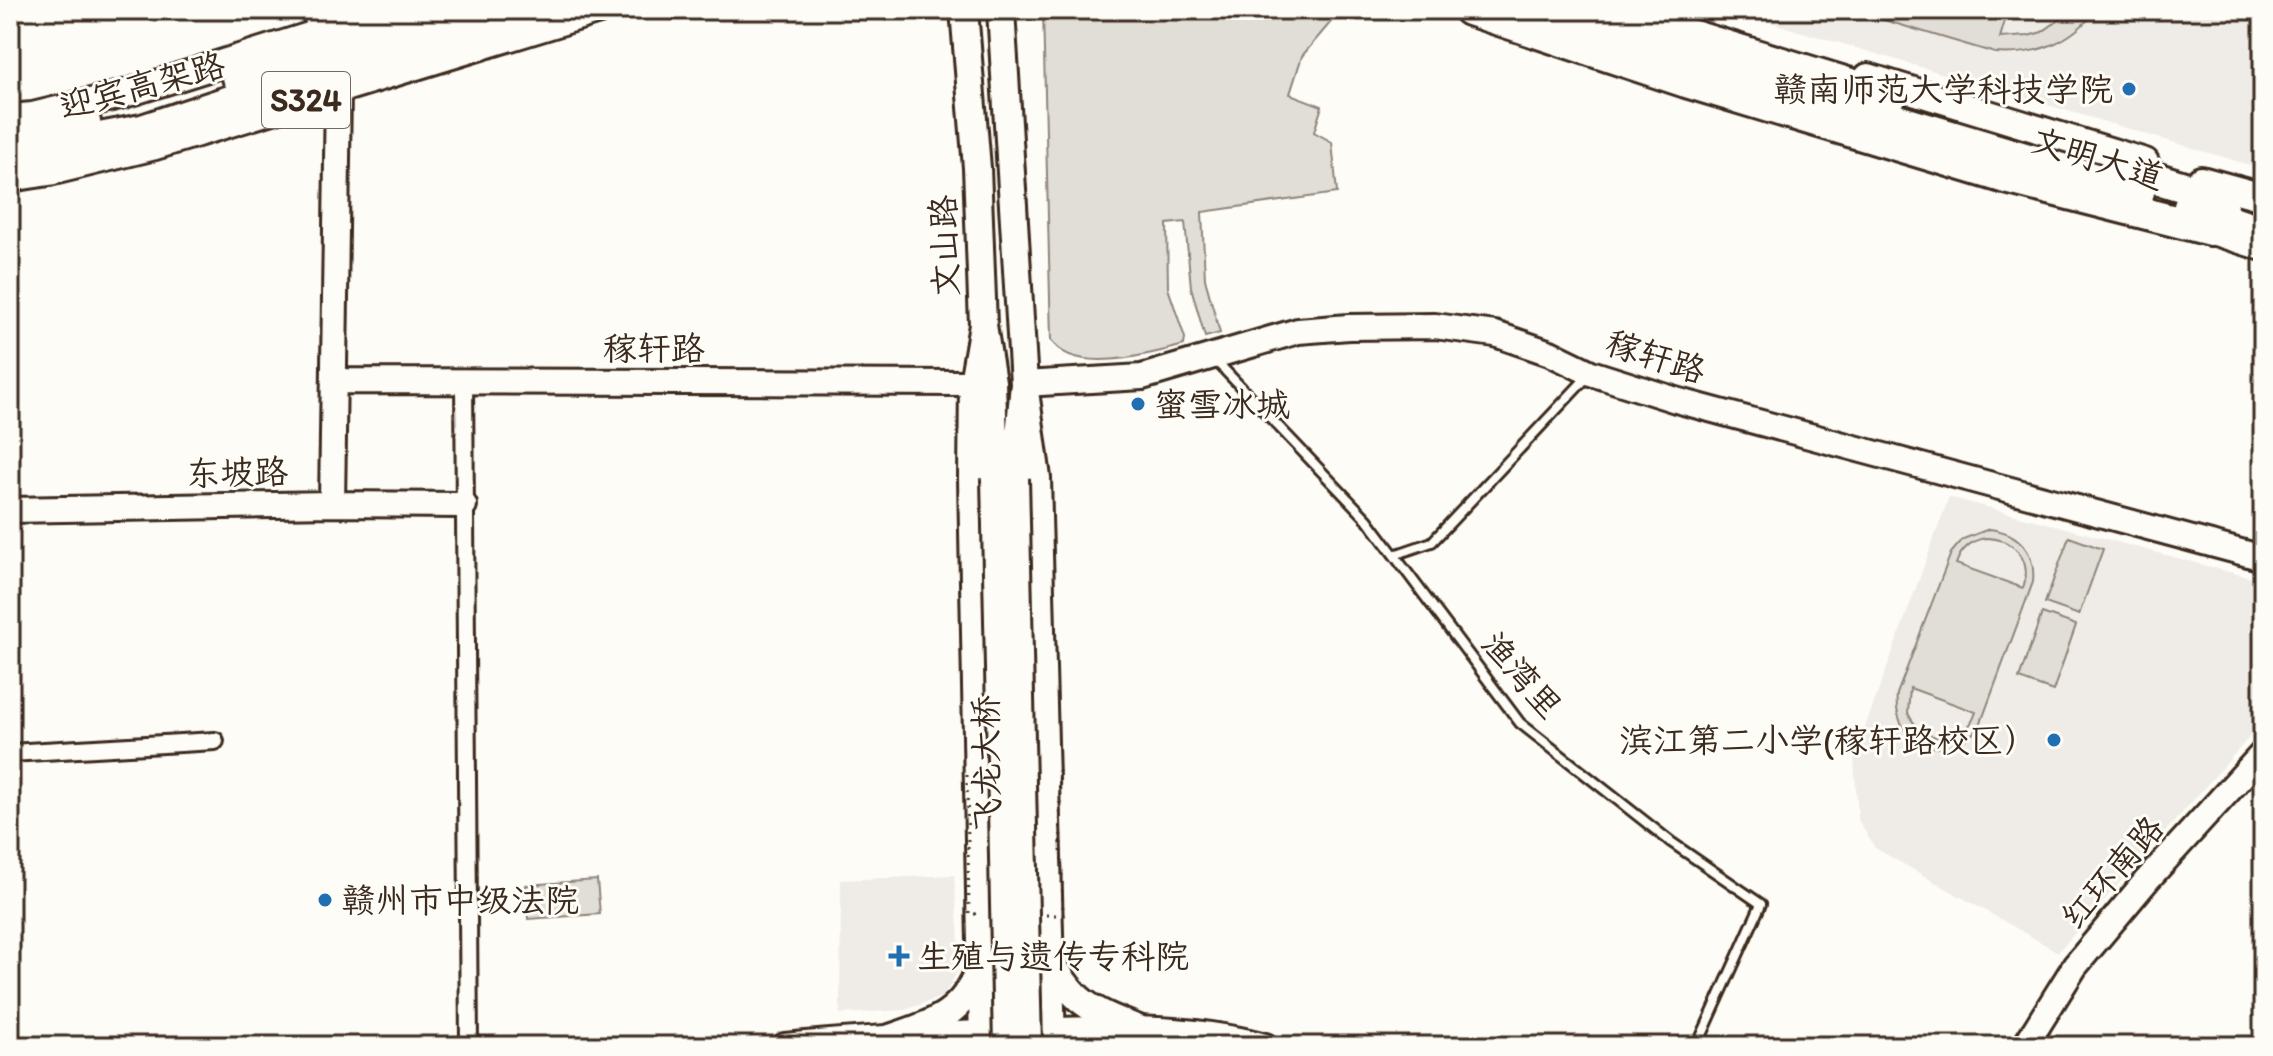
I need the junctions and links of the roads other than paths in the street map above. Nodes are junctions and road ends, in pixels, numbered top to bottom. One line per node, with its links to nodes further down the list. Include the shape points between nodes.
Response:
1 (393, 10): 12 (main road, S324)
2 (446, 10): 15 (highway, 迎宾高架路, via 137,112)
3 (522, 10): 16 (highway, 迎宾高架路, via 142,130)
4 (599, 10): 13 (main road, S324)
5 (964, 10): 23 (main road, 文山路)
6 (1001, 10): 29 (main road, 文山路)
7 (1469, 10): 20 (highway, via 2002,177)
8 (1499, 10): 20 (main road, 文明大道)
9 (1528, 10): 21 (highway)
10 (1609, 10): 19 (highway)
11 (1650, 10): 18 (main road, 文明大道)
12 (318, 21): 14 (main road, S324, via 124,94)
13 (338, 91): 17 (main road, S324, via 155,146); 26 (street)
14 (10, 118)
15 (10, 134)
16 (10, 155)
17 (10, 178)
18 (2263, 197)
19 (2263, 211)
20 (2210, 230): 22 (main road, 文明大道)
21 (2263, 231)
22 (2263, 247)
23 (983, 325): 28 (main road); 30 (main road, 文山路)
24 (1213, 357): 25 (street, 稼轩路, via 1298,331 1435,326 1495,334); 29 (street, 稼轩路, via 1142,377); 34 (lane, 渔湾里, via 1367,519)
25 (1591, 373): 34 (lane, via 1432,542); 35 (street, 稼轩路)
26 (334, 381): 27 (street, 稼轩路); 31 (street)
27 (464, 381): 28 (street, 稼轩路); 32 (street)
28 (973, 383): 40 (main road)
29 (1024, 384): 30 (main road, 文山路, via 1015,455); 39 (main road, via 1037,478)
30 (1005, 478): 47 (main road, 飞龙大桥, bridge); 48 (main road, 飞龙大桥, bridge)
31 (332, 504): 32 (street, 东坡路); 33 (street, 东坡路)
32 (464, 505): 45 (street)
33 (10, 510)
34 (1394, 555): 50 (lane, 渔湾里, via 1520,723 1671,842 1761,904)
35 (2263, 558)
36 (215, 741): 37 (street)
37 (10, 753)
38 (2263, 753): 51 (street, 红环南路, via 2075,966)
39 (1049, 955): 41 (main road, via 1082,1003); 43 (main road)
40 (981, 964): 42 (main road, via 974,986 951,1012); 44 (main road)
41 (1141, 1030): 43 (street); 49 (street)
42 (890, 1038): 44 (street); 46 (street)
43 (1051, 1038): 44 (street)
44 (983, 1039)
45 (469, 1046)
46 (785, 1046)
47 (1007, 1046)
48 (1028, 1046)
49 (1265, 1046)
50 (1697, 1046)
51 (2025, 1046)

